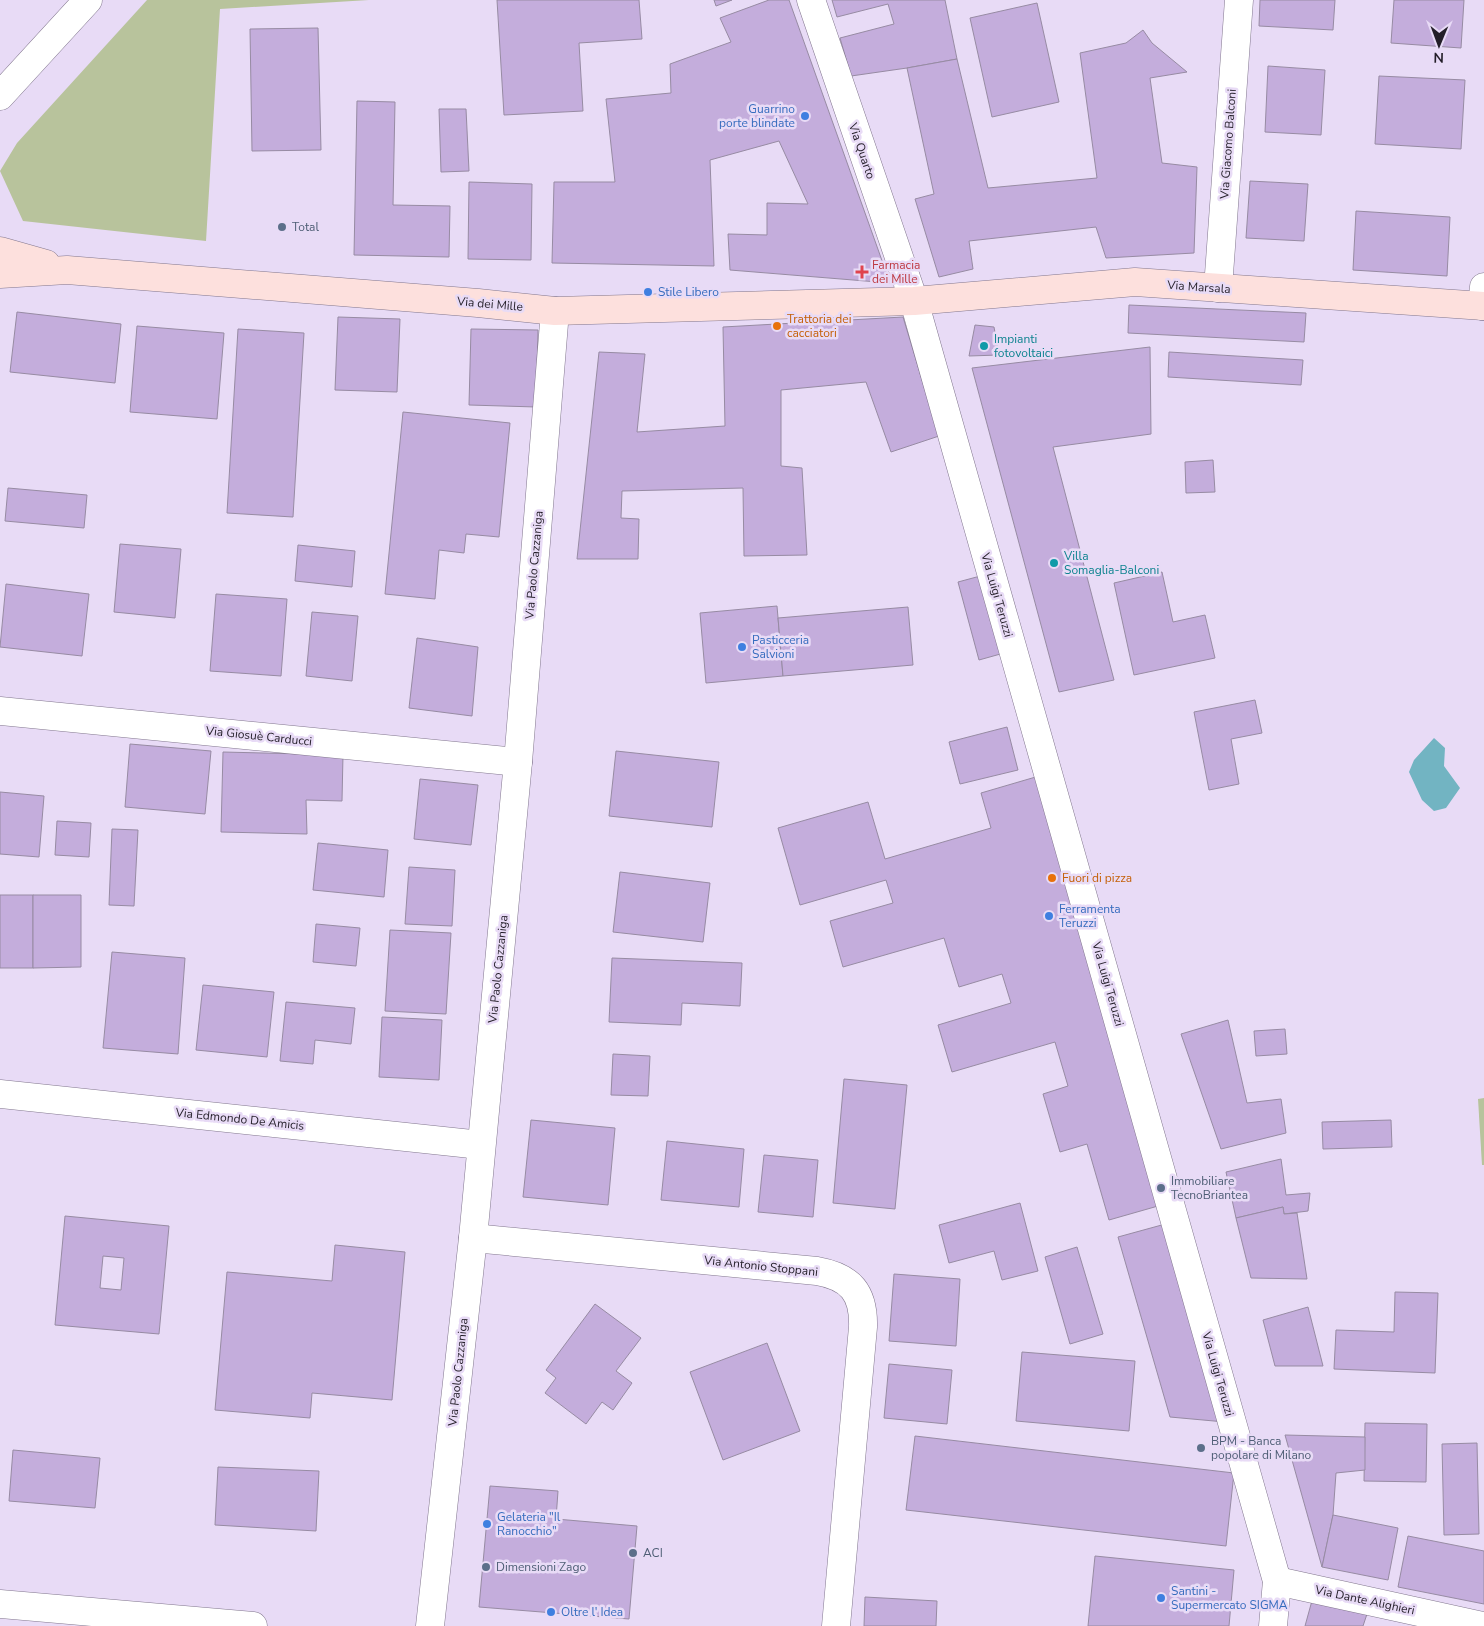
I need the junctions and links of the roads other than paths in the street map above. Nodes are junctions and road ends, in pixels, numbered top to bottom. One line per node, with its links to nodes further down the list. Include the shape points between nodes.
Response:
1 (88, 0): 4 (street)
2 (811, 0): 10 (street, Via Quarto)
3 (1239, 0): 8 (street, Via Giacomo Balconi)
4 (1, 96)
5 (0, 251): 6 (main road, Via dei Mille)
6 (67, 270): 7 (main road, Via dei Mille); 11 (main road, Via dei Mille)
7 (0, 274)
8 (1218, 288): 9 (main road, Via Marsala); 10 (main road, Via Marsala, via 1135,282)
9 (1484, 300)
10 (914, 301): 11 (main road, Via dei Mille); 17 (street, Via Luigi Teruzzi)
11 (555, 311): 13 (street, Via Paolo Cazzaniga)
12 (0, 710): 13 (street, Via Giosuè Carducci)
13 (518, 762): 15 (street, Via Paolo Cazzaniga)
14 (0, 1094): 15 (street, Via Edmondo De Amicis)
15 (481, 1145): 16 (street, Via Paolo Cazzaniga)
16 (473, 1238): 20 (street, Via Paolo Cazzaniga); 21 (street, Via Antonio Stoppani, via 817,1271 838,1276 853,1287 862,1306 863,1327)
17 (1277, 1581): 22 (street); 23 (street, Via Dante Alighieri)
18 (0, 1604): 19 (street)
19 (253, 1626)
20 (430, 1626)
21 (836, 1626)
22 (1273, 1626)
23 (1483, 1626)

